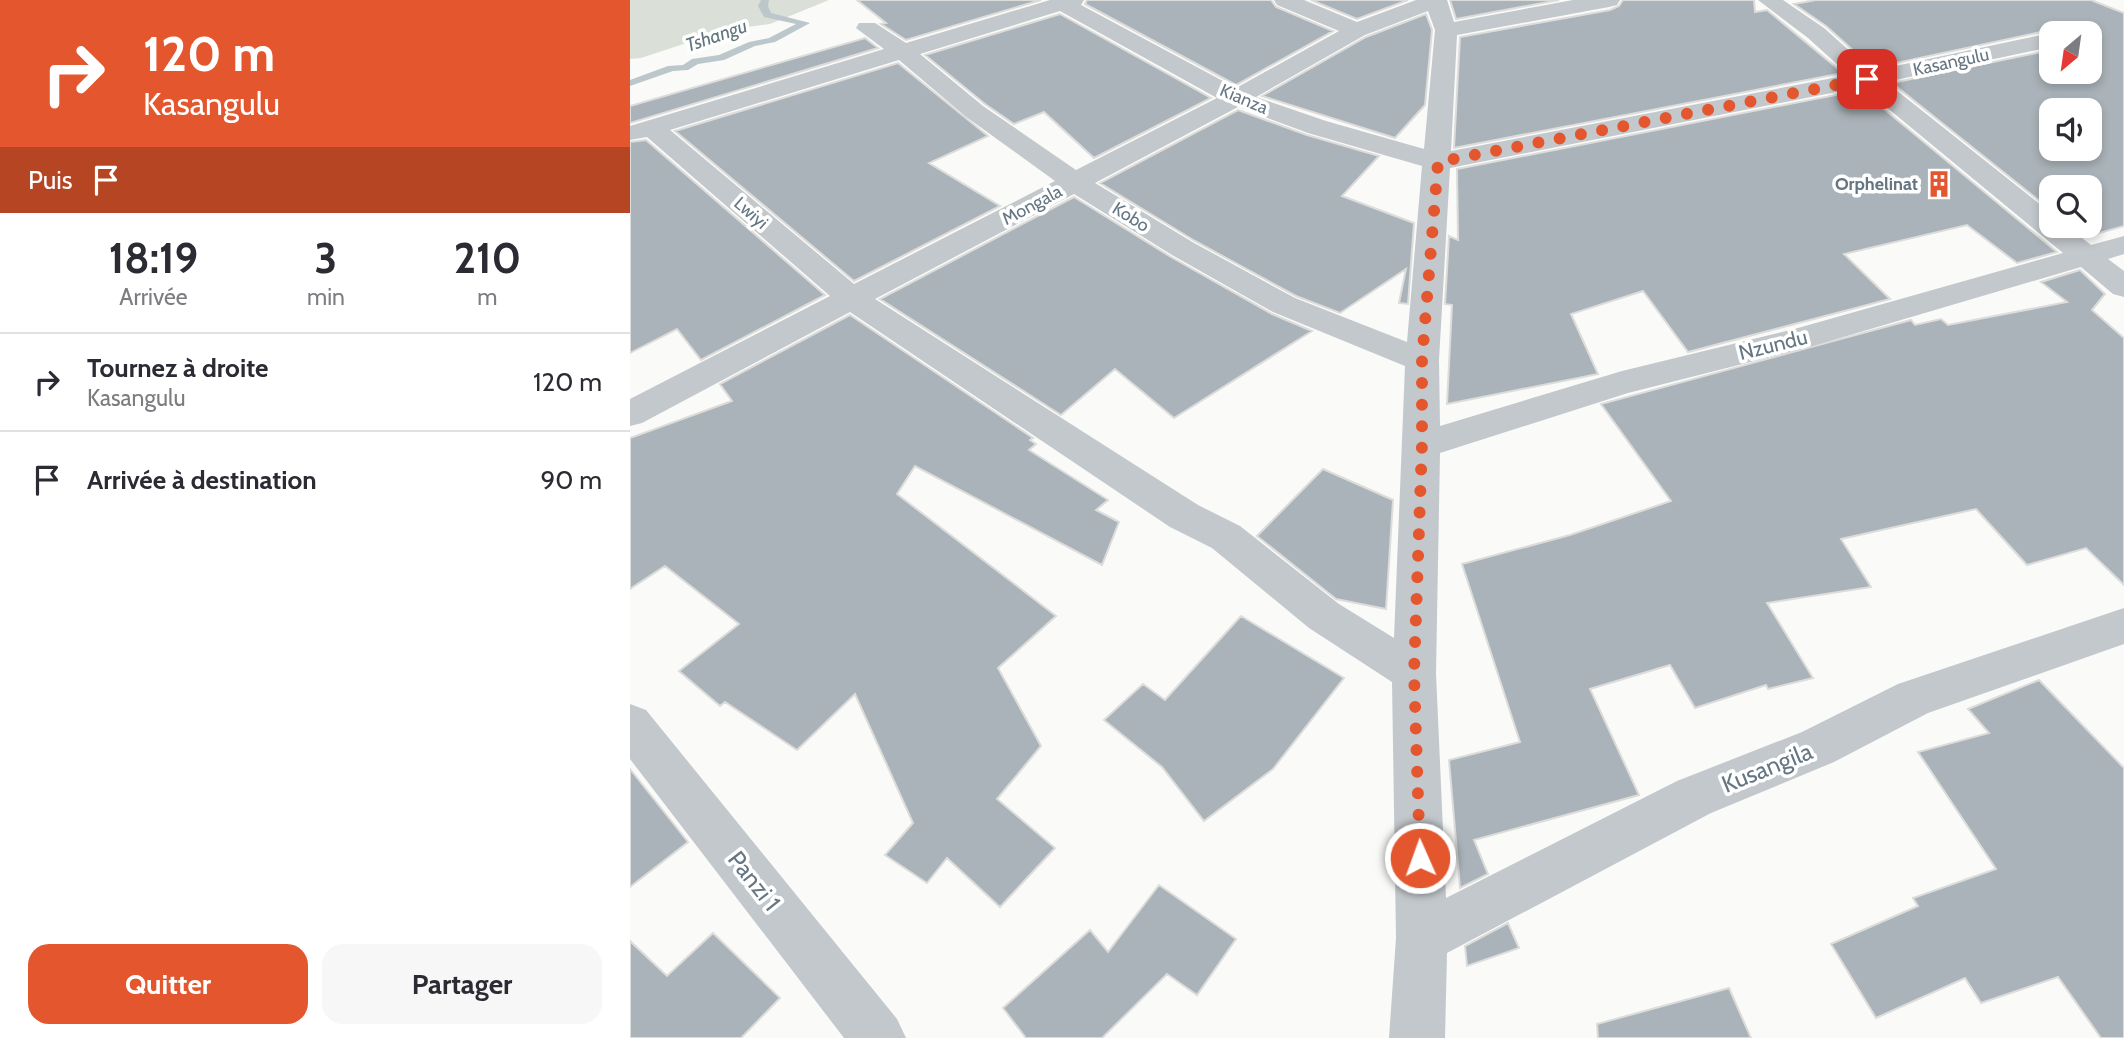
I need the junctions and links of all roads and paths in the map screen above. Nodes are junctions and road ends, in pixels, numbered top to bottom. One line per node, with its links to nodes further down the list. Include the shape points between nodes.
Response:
1 (1285, 0): 7 (street)
2 (1609, 0): 5 (street, Mongala)
3 (1769, 0): 10 (street, via 1816,33)
4 (1068, 2): 9 (street); 11 (street, Kianza)
5 (1439, 10): 7 (street, Mongala); 13 (street)
6 (867, 28): 9 (street, Kobo)
7 (1357, 30): 11 (street, Mongala)
8 (2039, 43): 10 (street, Kasangulu)
9 (904, 52): 12 (street); 14 (street, Kobo, via 974,111)
10 (1867, 79): 13 (street, Kasangulu); 16 (street)
11 (1236, 98): 13 (street, Kianza); 14 (street, Mongala)
12 (640, 130): 18 (street, Lwiyi)
13 (1438, 162): 19 (street)
14 (1075, 182): 18 (street, Mongala); 19 (street, Kobo, via 1284,305)
15 (2124, 245): 16 (street, Nzundu)
16 (2088, 256): 17 (street); 21 (street, Nzundu, via 1801,338 1622,383)
17 (2124, 287)
18 (852, 299): 20 (street, Mongala); 23 (street, Lwiyi, via 1184,516 1226,537 1324,616)
19 (1422, 360): 21 (street)
20 (630, 414)
21 (1422, 444): 23 (street)
22 (2124, 626): 25 (street, Kusangila, via 1914,698 1818,747 1695,797)
23 (1414, 673): 25 (street)
24 (630, 724): 26 (street, Panzi 1)
25 (1422, 938): 27 (street)
26 (878, 1038)
27 (1417, 1038)

